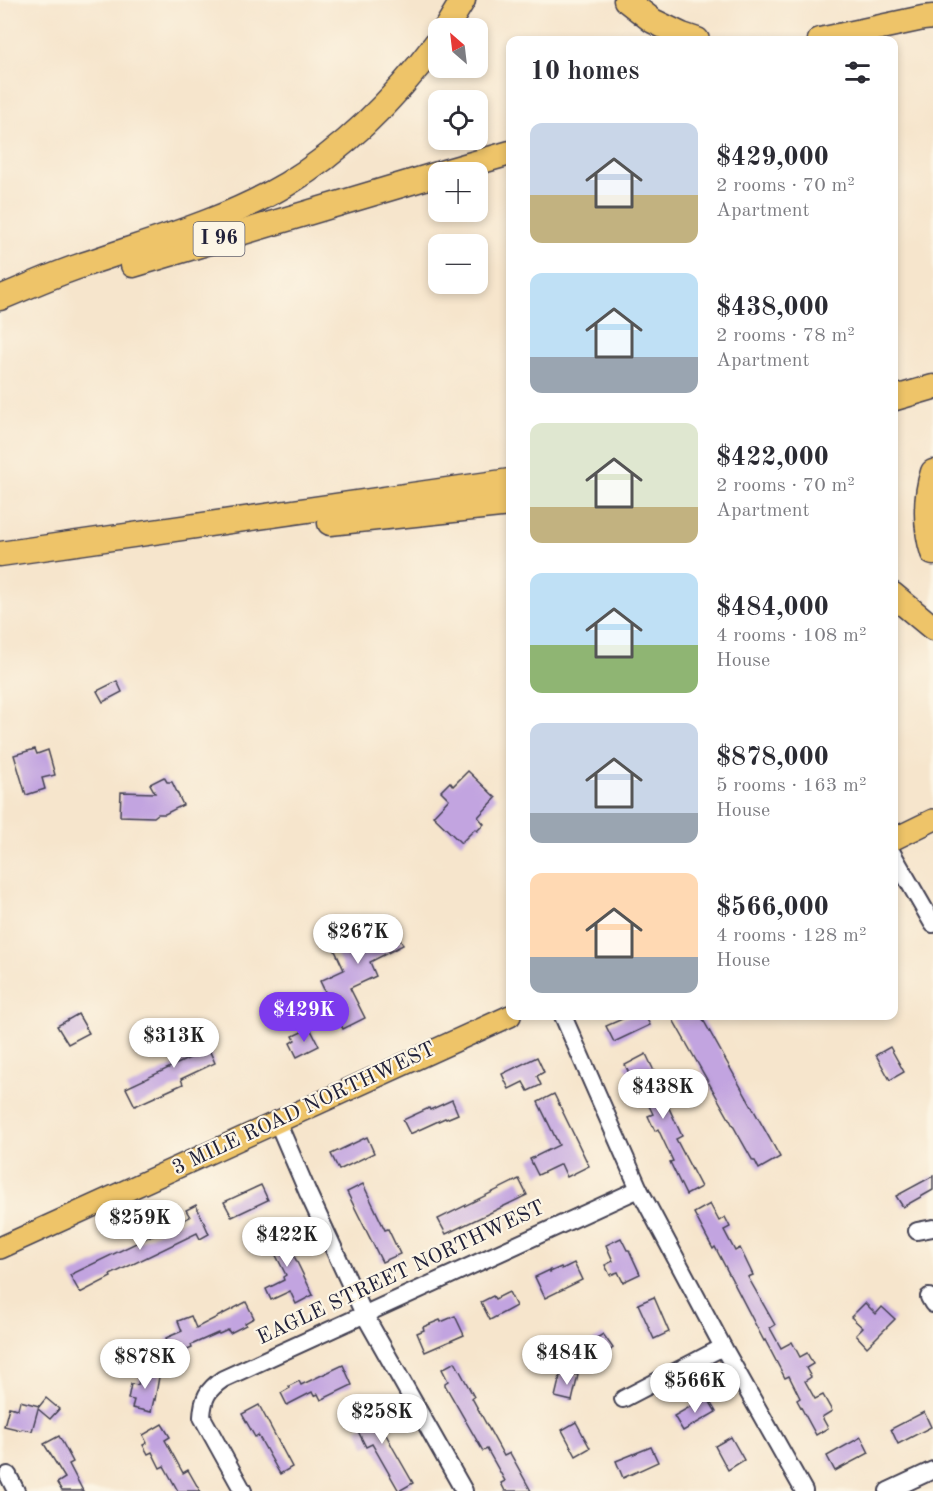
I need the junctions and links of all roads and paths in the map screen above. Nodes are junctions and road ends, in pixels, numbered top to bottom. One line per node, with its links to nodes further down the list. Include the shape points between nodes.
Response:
1 (463, 0): 4 (highway)
2 (626, 0): 6 (highway, via 653,21)
3 (933, 17): 7 (highway)
4 (452, 18)
5 (933, 27): 8 (highway)
6 (685, 36)
7 (839, 36)
8 (898, 37)
9 (428, 54): 13 (highway, via 381,110 288,183 197,226)
10 (506, 154): 11 (highway)
11 (479, 162)
12 (428, 177): 14 (highway, I 96)
13 (0, 298)
14 (0, 304)
15 (933, 387): 16 (highway)
16 (898, 397)
17 (933, 472): 21 (highway, via 927,513)
18 (506, 482): 20 (highway)
19 (506, 504): 20 (highway, via 239,533)
20 (160, 531): 22 (highway)
21 (933, 553)
22 (0, 554)
23 (898, 599): 24 (highway)
24 (933, 628)
25 (933, 820): 26 (main road)
26 (898, 837)
27 (898, 863): 28 (street)
28 (933, 924)
29 (506, 1018): 31 (main road, 3 MILE ROAD NORTHWEST)
30 (565, 1020): 32 (street)
31 (278, 1121): 33 (main road, 3 MILE ROAD NORTHWEST); 34 (street)
32 (639, 1189): 34 (street, EAGLE STREET NORTHWEST); 35 (street)
33 (0, 1248)
34 (364, 1314): 41 (street, EAGLE STREET NORTHWEST, via 212,1387 203,1403 202,1417); 42 (street)
35 (723, 1347): 36 (street); 43 (street)
36 (623, 1399)
37 (933, 1470): 39 (street)
38 (8, 1475): 40 (street)
39 (910, 1487): 44 (street)
40 (16, 1491)
41 (243, 1491)
42 (464, 1491)
43 (804, 1491)
44 (888, 1491)

